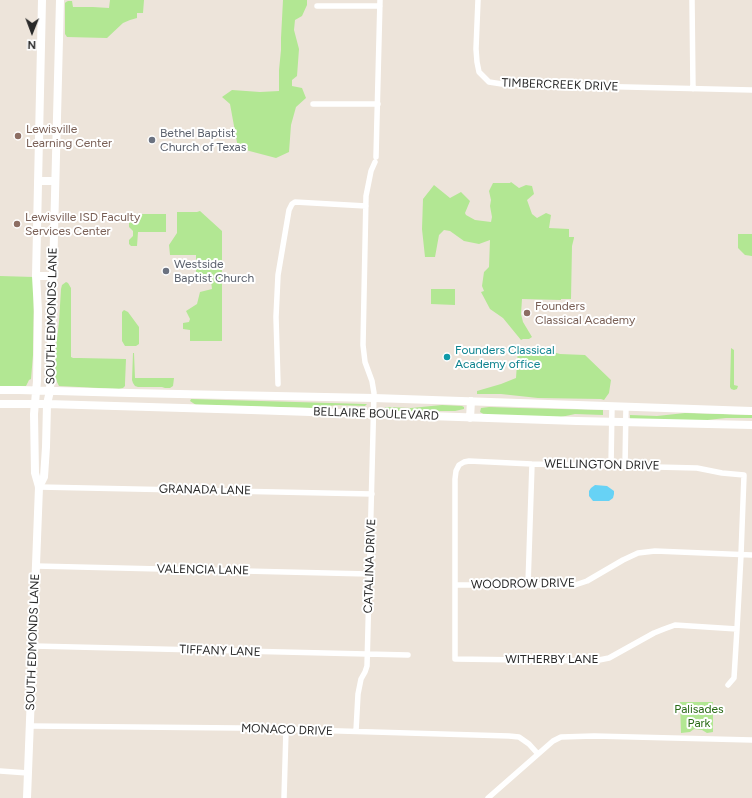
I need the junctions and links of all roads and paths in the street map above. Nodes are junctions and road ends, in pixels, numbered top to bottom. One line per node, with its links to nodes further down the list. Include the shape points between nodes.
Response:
1 (42, 0): 11 (main road, SOUTH EDMONDS LANE)
2 (60, 0): 12 (main road, SOUTH EDMONDS LANE)
3 (478, 0): 7 (street, TIMBERCREEK DRIVE, via 477,62 480,72 489,82)
4 (692, 0): 7 (street)
5 (380, 3): 6 (street); 10 (street, CATALINA DRIVE)
6 (317, 6)
7 (693, 89): 8 (street, TIMBERCREEK DRIVE)
8 (752, 90)
9 (313, 104): 10 (street)
10 (378, 104): 13 (street, CATALINA DRIVE, via 376,159 371,171)
11 (38, 181): 12 (main road); 14 (main road, SOUTH EDMONDS LANE)
12 (55, 181): 15 (main road, SOUTH EDMONDS LANE)
13 (366, 206): 16 (street, via 295,202 289,210 278,275); 21 (street, CATALINA DRIVE, via 363,345)
14 (36, 276): 15 (main road); 18 (main road, SOUTH EDMONDS LANE)
15 (53, 276): 19 (main road, SOUTH EDMONDS LANE)
16 (278, 384)
17 (0, 390): 18 (main road, BELLAIRE BOULEVARD)
18 (36, 391): 19 (main road, BELLAIRE BOULEVARD); 24 (main road, SOUTH EDMONDS LANE)
19 (50, 391): 20 (main road, BELLAIRE BOULEVARD); 25 (main road, SOUTH EDMONDS LANE)
20 (181, 394): 21 (main road, BELLAIRE BOULEVARD); 28 (main road)
21 (374, 398): 22 (main road, BELLAIRE BOULEVARD); 30 (street, CATALINA DRIVE)
22 (471, 401): 26 (main road, BELLAIRE BOULEVARD); 31 (main road)
23 (0, 404): 24 (main road, BELLAIRE BOULEVARD)
24 (35, 404): 25 (main road, BELLAIRE BOULEVARD); 38 (main road, SOUTH EDMONDS LANE, via 35,473)
25 (47, 404): 28 (main road, BELLAIRE BOULEVARD); 38 (main road, SOUTH EDMONDS LANE, via 44,478)
26 (612, 406): 27 (main road, BELLAIRE BOULEVARD); 32 (street)
27 (626, 406): 29 (main road, BELLAIRE BOULEVARD); 33 (street)
28 (181, 408): 30 (main road, BELLAIRE BOULEVARD)
29 (752, 410)
30 (374, 414): 31 (main road, BELLAIRE BOULEVARD); 39 (street, CATALINA DRIVE)
31 (470, 418): 32 (main road, BELLAIRE BOULEVARD)
32 (612, 422): 33 (main road, BELLAIRE BOULEVARD); 36 (street)
33 (626, 422): 34 (main road, BELLAIRE BOULEVARD); 37 (street)
34 (752, 425)
35 (532, 464): 36 (street, WELLINGTON DRIVE); 44 (street, WELLINGTON DRIVE, via 469,461 459,464 455,479); 45 (street)
36 (612, 466): 37 (street, WELLINGTON DRIVE)
37 (625, 466): 40 (street, WELLINGTON DRIVE, via 696,468 744,475)
38 (39, 487): 39 (street, GRANADA LANE); 42 (main road, SOUTH EDMONDS LANE)
39 (372, 494): 43 (street, CATALINA DRIVE)
40 (741, 554): 41 (street, WOODROW DRIVE); 45 (street, WOODROW DRIVE, via 655,551 638,553 575,585); 46 (street)
41 (752, 555)
42 (36, 566): 43 (street, VALENCIA LANE); 47 (main road, SOUTH EDMONDS LANE)
43 (369, 574): 48 (street, CATALINA DRIVE)
44 (455, 585): 45 (street, WOODROW DRIVE); 46 (street, WITHERBY LANE, via 455,659 594,661 610,658 654,633 675,625)
45 (528, 585)
46 (737, 628): 50 (street, via 734,678)
47 (33, 646): 48 (street, TIFFANY LANE); 51 (main road, SOUTH EDMONDS LANE)
48 (367, 655): 49 (street, TIFFANY LANE); 53 (street, CATALINA DRIVE, via 367,666 360,679)
49 (408, 655)
50 (728, 685)
51 (30, 726): 52 (street, MONACO DRIVE); 57 (main road, SOUTH EDMONDS LANE)
52 (286, 730): 53 (street, MONACO DRIVE); 59 (street)
53 (356, 731): 55 (street, MONACO DRIVE, via 519,737)
54 (752, 740): 55 (street, via 560,737)
55 (538, 754): 60 (street)
56 (0, 771): 57 (street)
57 (28, 773): 58 (main road, SOUTH EDMONDS LANE)
58 (27, 798)
59 (284, 798)
60 (488, 798)

